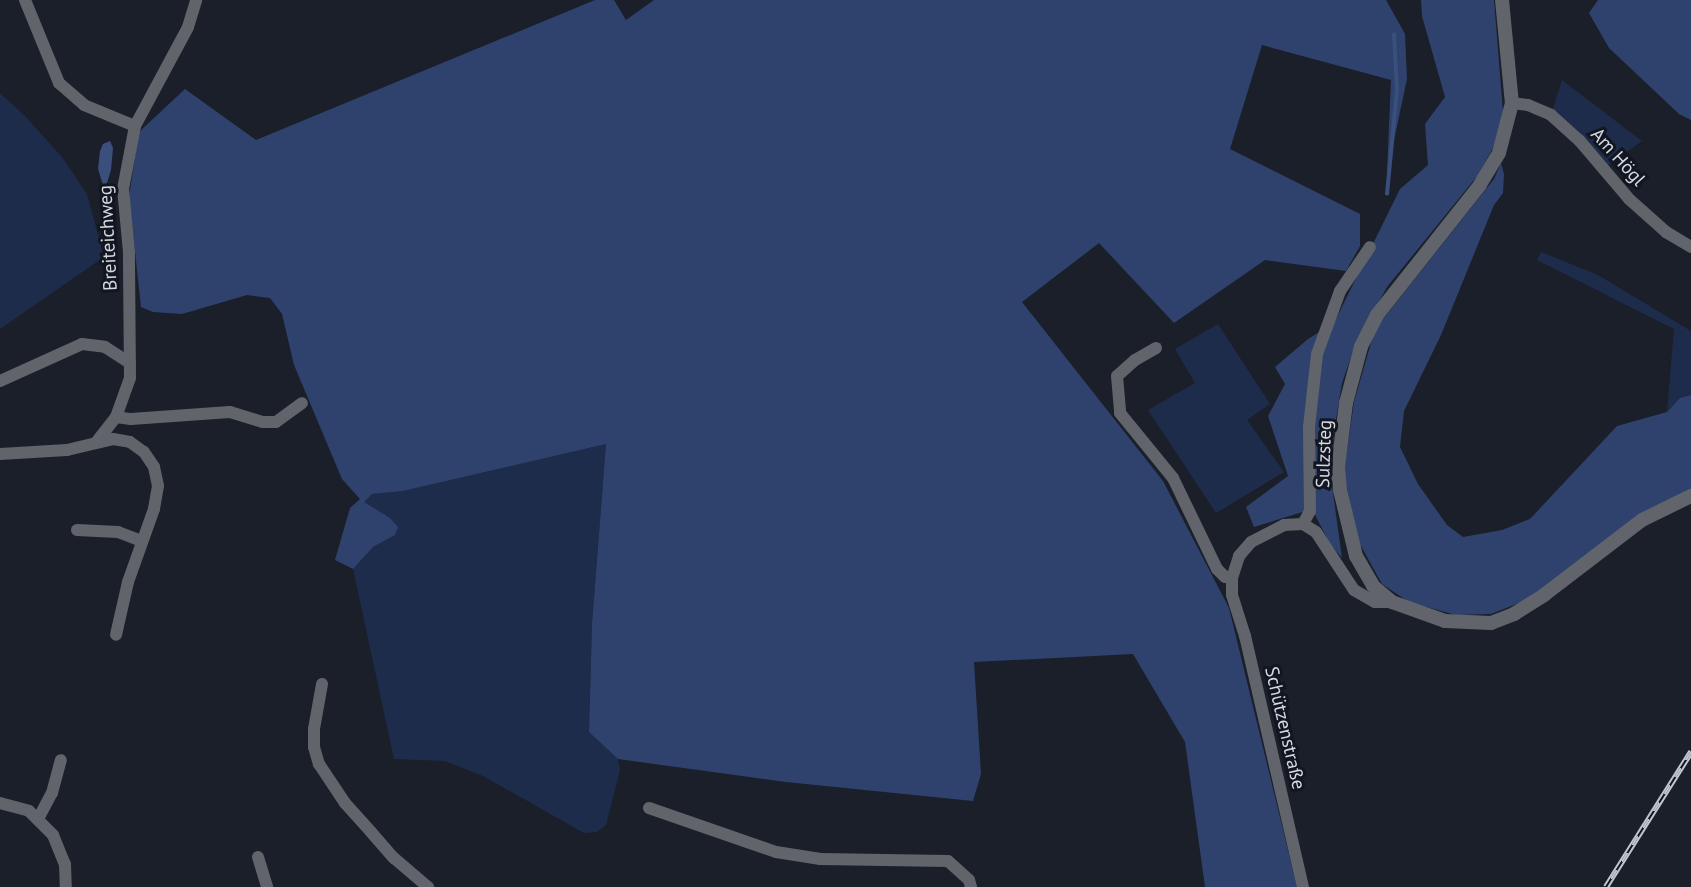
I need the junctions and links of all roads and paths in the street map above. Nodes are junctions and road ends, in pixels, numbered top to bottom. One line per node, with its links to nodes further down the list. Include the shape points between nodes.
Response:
1 (25, 0): 5 (street, via 59,83 83,105)
2 (195, 0): 5 (street, Breiteichweg, via 188,27)
3 (1502, 0): 4 (street, Sulzsteg)
4 (1512, 103): 7 (street, Am Högl, via 1551,115 1629,199 1665,232); 20 (street, Sulzsteg, via 1499,153 1480,185 1377,315 1362,347 1346,403 1338,467 1343,512 1361,566 1373,586)
5 (135, 125): 9 (street, Breiteichweg, via 123,188)
6 (1370, 247): 16 (street, Sulzsteg, via 1340,290 1317,354 1309,427 1310,511)
7 (1691, 247)
8 (1156, 348): 19 (street, via 1117,376 1120,413 1173,478 1217,569)
9 (130, 363): 10 (street, via 105,347 82,344); 12 (street, Breiteichweg, via 126,395)
10 (0, 381)
11 (302, 403): 12 (street, via 276,422 230,412)
12 (116, 417): 13 (street, Breiteichweg)
13 (98, 440): 14 (street, via 67,450); 18 (street, via 130,442 155,467 154,509)
14 (0, 454)
15 (1691, 496): 20 (street, Sulzsteg, via 1642,520 1544,595 1501,619 1445,621)
16 (1304, 524): 19 (street, via 1284,525 1251,542 1239,556); 20 (street, via 1316,532 1354,590 1375,602)
17 (77, 530): 18 (street, via 118,533)
18 (141, 541): 21 (street)
19 (1232, 578): 32 (street, Schützenstraße, via 1232,595)
20 (1392, 602)
21 (116, 635)
22 (322, 684): 30 (street, via 314,729 319,764 345,803 394,858)
23 (61, 760): 26 (street, via 52,793)
24 (0, 803): 26 (street, via 18,806)
25 (649, 808): 31 (street, via 776,852 820,859 948,861)
26 (38, 819): 28 (street, via 60,849)
27 (258, 857): 29 (street)
28 (66, 887)
29 (267, 887)
30 (428, 887)
31 (971, 887)
32 (1303, 887)

